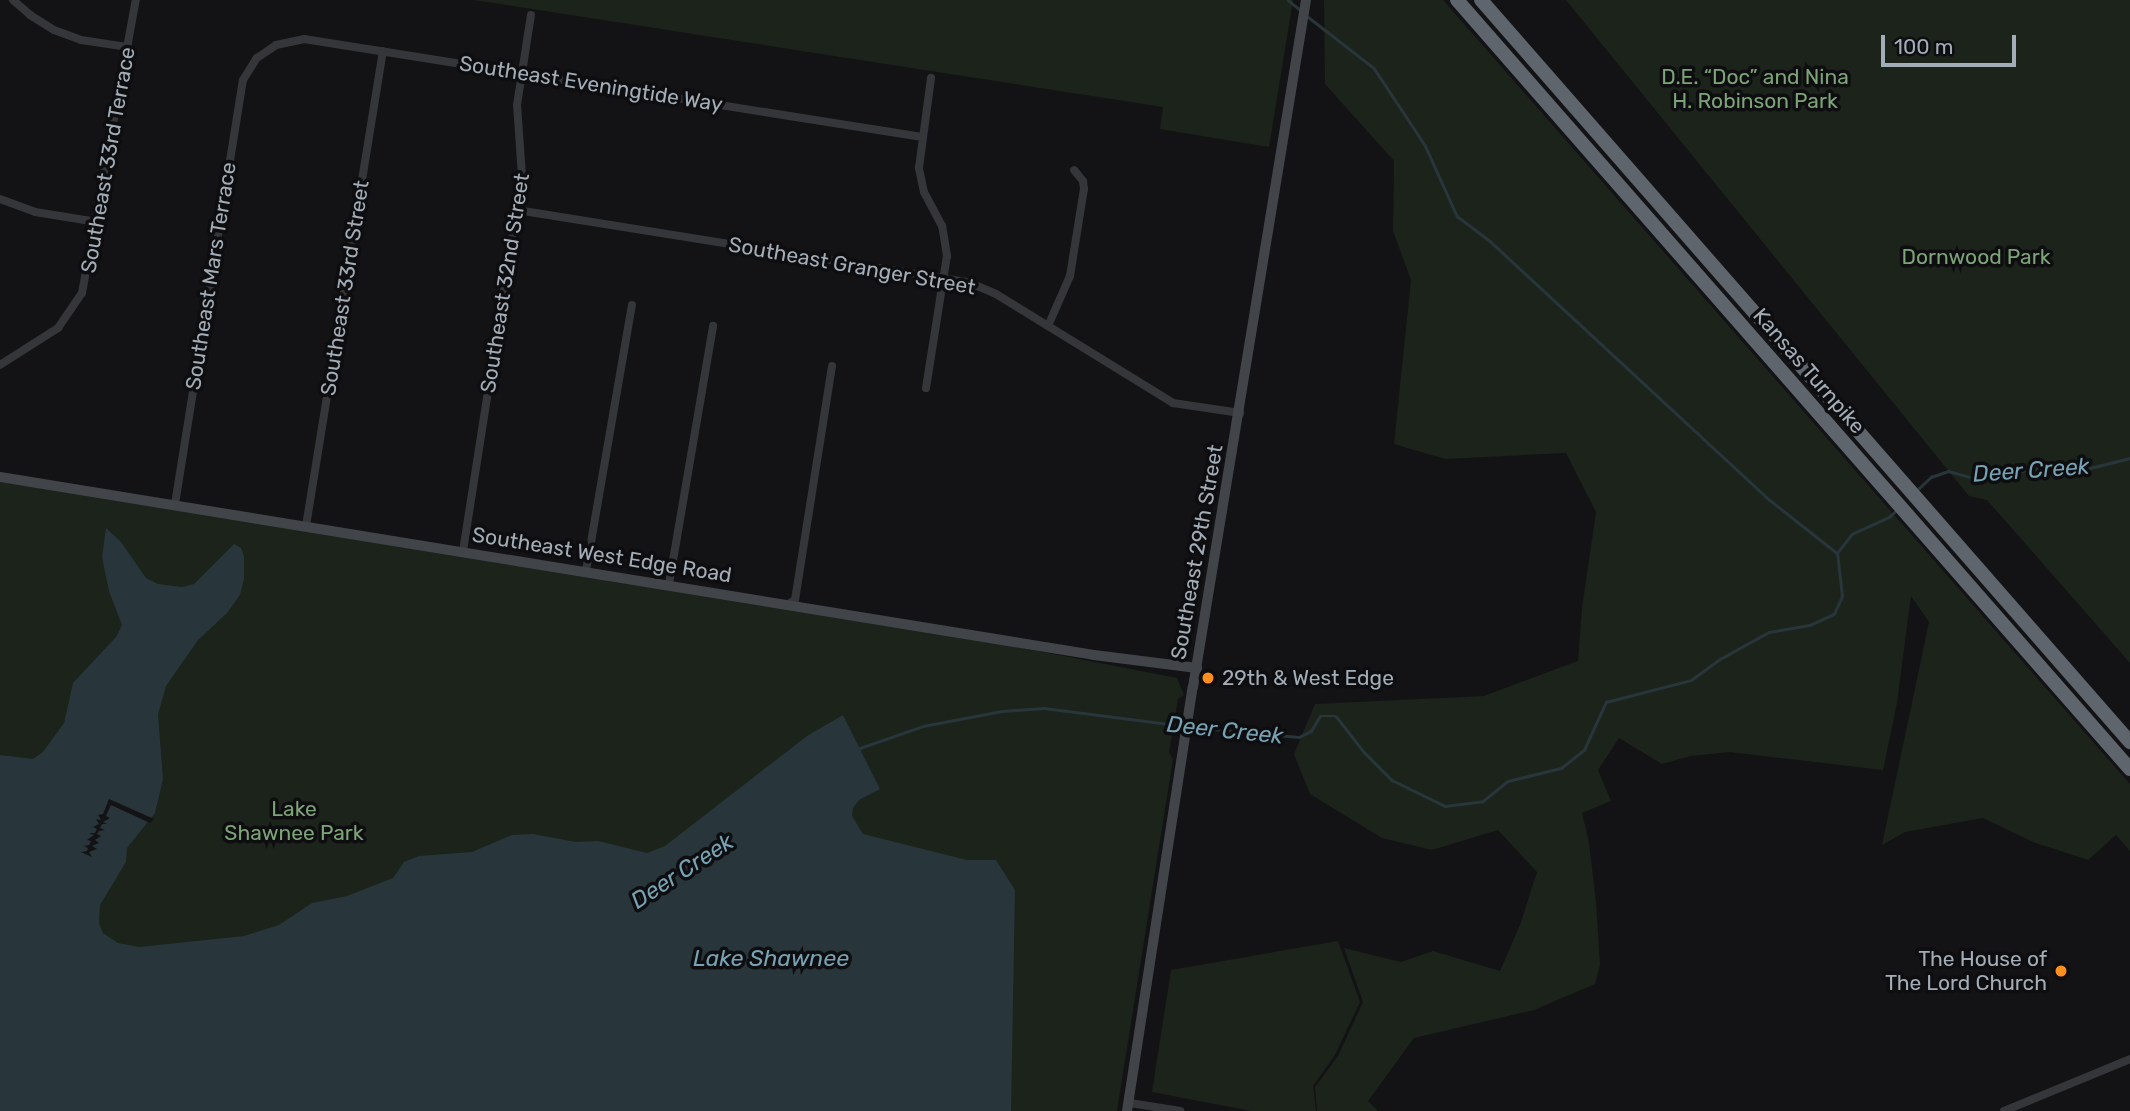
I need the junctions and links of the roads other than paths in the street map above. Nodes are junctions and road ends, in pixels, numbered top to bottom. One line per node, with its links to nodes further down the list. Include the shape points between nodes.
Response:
1 (13, 0): 7 (street, via 54,30 81,40)
2 (136, 0): 7 (street, Southeast 33rd Terrace)
3 (1306, 0): 24 (street, Southeast 29th Street)
4 (1457, 0): 34 (highway, Kansas Turnpike)
5 (1481, 0): 33 (highway, Kansas Turnpike)
6 (530, 15): 10 (street, Southeast 32nd Street)
7 (128, 47): 16 (street, Southeast 33rd Terrace)
8 (383, 51): 9 (street, Southeast Eveningtide Way, via 298,40); 10 (street, Southeast Eveningtide Way); 27 (street, Southeast 33rd Street)
9 (262, 54): 26 (street, Southeast Mars Terrace, via 243,80)
10 (521, 74): 12 (street, Southeast Eveningtide Way); 15 (street, Southeast 32nd Street, via 517,122 523,166)
11 (931, 78): 12 (street)
12 (922, 137): 17 (street, via 921,180 946,240)
13 (1074, 170): 20 (street, via 1084,189 1070,276)
14 (0, 199): 16 (street, via 36,212)
15 (517, 210): 17 (street, Southeast Granger Street); 28 (street, Southeast 32nd Street)
16 (97, 222): 21 (street, Southeast 33rd Terrace, via 88,278 73,310 48,336)
17 (944, 278): 20 (street, Southeast Granger Street, via 996,294); 23 (street)
18 (632, 305): 29 (street)
19 (713, 326): 30 (street)
20 (1048, 326): 24 (street, Southeast Granger Street, via 1173,403)
21 (0, 365)
22 (832, 366): 31 (street, via 795,600)
23 (926, 388)
24 (1240, 413): 32 (street, Southeast 29th Street)
25 (0, 477): 26 (street, Southeast West Edge Road)
26 (174, 505): 27 (street, Southeast West Edge Road)
27 (306, 526): 28 (street, Southeast West Edge Road)
28 (463, 551): 29 (street, Southeast West Edge Road)
29 (586, 571): 30 (street, Southeast West Edge Road)
30 (669, 584): 31 (street, Southeast West Edge Road)
31 (787, 605): 32 (street, Southeast West Edge Road)
32 (1197, 668): 36 (street, Southeast 29th Street)
33 (2130, 742)
34 (2130, 769)
35 (2130, 1059): 38 (street)
36 (1128, 1107): 37 (street)
37 (1180, 1111)
38 (2004, 1111)

